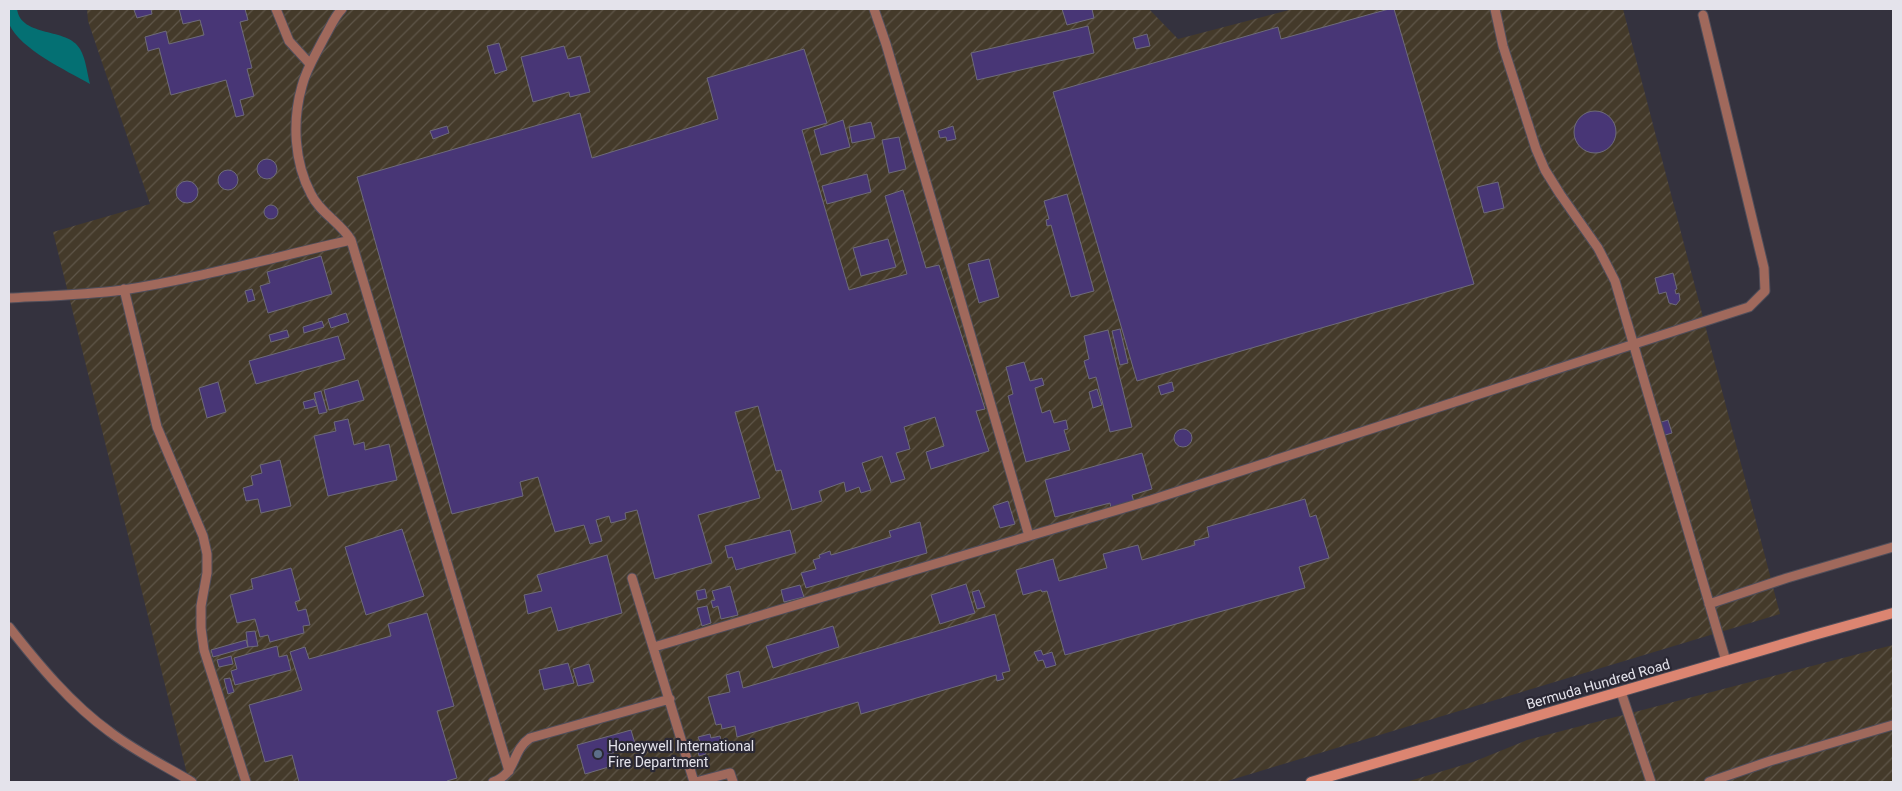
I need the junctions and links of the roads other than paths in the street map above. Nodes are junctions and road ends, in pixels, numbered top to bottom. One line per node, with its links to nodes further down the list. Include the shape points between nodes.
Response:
1 (276, 9): 6 (lane, via 289,41)
2 (342, 9): 6 (lane)
3 (874, 9): 11 (lane)
4 (1495, 9): 10 (lane, via 1503,46 1536,149 1555,186 1598,248 1615,282)
5 (1703, 15): 10 (lane, via 1764,268 1764,291 1749,307)
6 (310, 64): 7 (lane, via 297,108 298,155 311,194)
7 (351, 240): 8 (lane); 22 (lane)
8 (124, 290): 9 (lane); 24 (lane, via 157,427 203,536 207,573 201,606 204,650)
9 (9, 298)
10 (1633, 345): 11 (lane); 14 (lane)
11 (1029, 536): 17 (lane)
12 (1893, 547): 14 (lane)
13 (632, 578): 17 (lane)
14 (1709, 604): 18 (lane)
15 (1893, 613): 18 (street, Bermuda Hundred Road)
16 (9, 627): 23 (lane, via 52,678 109,732)
17 (654, 647): 20 (lane)
18 (1726, 661): 19 (street, Bermuda Hundred Road)
19 (1620, 692): 28 (street, Bermuda Hundred Road); 29 (lane)
20 (670, 699): 22 (lane, via 530,738 519,748); 26 (lane)
21 (1893, 725): 30 (lane)
22 (510, 771): 25 (lane)
23 (192, 782)
24 (246, 782)
25 (493, 782)
26 (695, 782): 27 (lane, via 730,773)
27 (733, 782)
28 (1311, 782)
29 (1650, 782)
30 (1710, 782)

